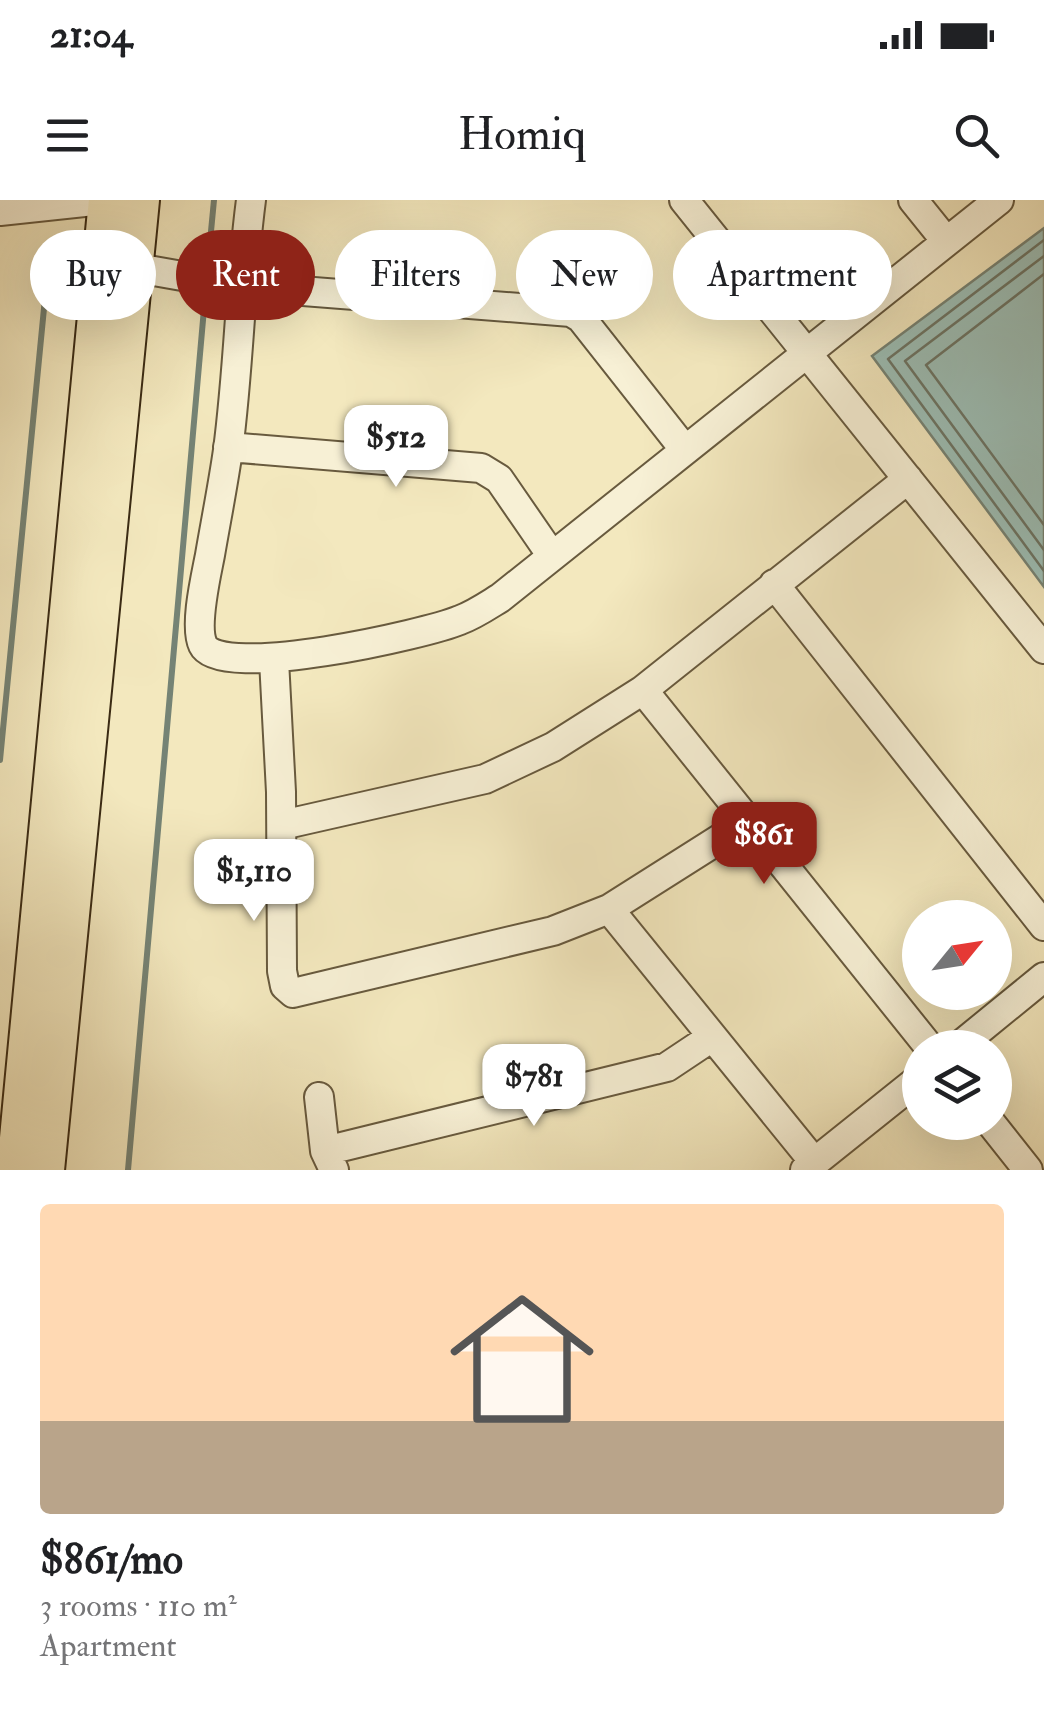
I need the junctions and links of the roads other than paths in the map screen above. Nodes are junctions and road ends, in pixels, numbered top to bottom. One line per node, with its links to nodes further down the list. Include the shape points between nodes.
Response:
1 (106, 200): 7 (street); 31 (main road)
2 (140, 200): 8 (main road)
3 (251, 200): 9 (street)
4 (684, 200): 14 (street)
5 (912, 200): 10 (street)
6 (999, 200): 10 (street)
7 (0, 211)
8 (136, 230)
9 (247, 230)
10 (946, 242): 14 (street)
11 (315, 292): 16 (street, via 572,312)
12 (126, 320): 38 (main road)
13 (237, 320): 15 (street)
14 (806, 354): 16 (street); 17 (street)
15 (228, 447): 18 (street, via 480,468 499,479); 21 (street, via 204,586 204,647 223,659)
16 (685, 450): 18 (street)
17 (908, 478): 19 (street); 20 (street)
18 (552, 556): 21 (street, via 459,621)
19 (774, 584): 22 (street); 26 (street)
20 (1044, 649)
21 (274, 660): 24 (street)
22 (643, 690): 23 (street); 24 (street, via 553,747 485,779)
23 (748, 821): 25 (street); 28 (street)
24 (282, 825): 25 (street, via 282,971 293,994 553,931)
25 (609, 909): 30 (street)
26 (1044, 926)
27 (1044, 977): 29 (street)
28 (916, 1030)
29 (979, 1030)
30 (712, 1037): 35 (street, via 667,1067); 36 (street)
31 (8, 1063): 37 (main road)
32 (902, 1093): 36 (street)
33 (319, 1098): 35 (street)
34 (1004, 1140): 39 (street)
35 (329, 1160)
36 (810, 1167)
37 (16, 1170)
38 (44, 1170)
39 (1028, 1170)

